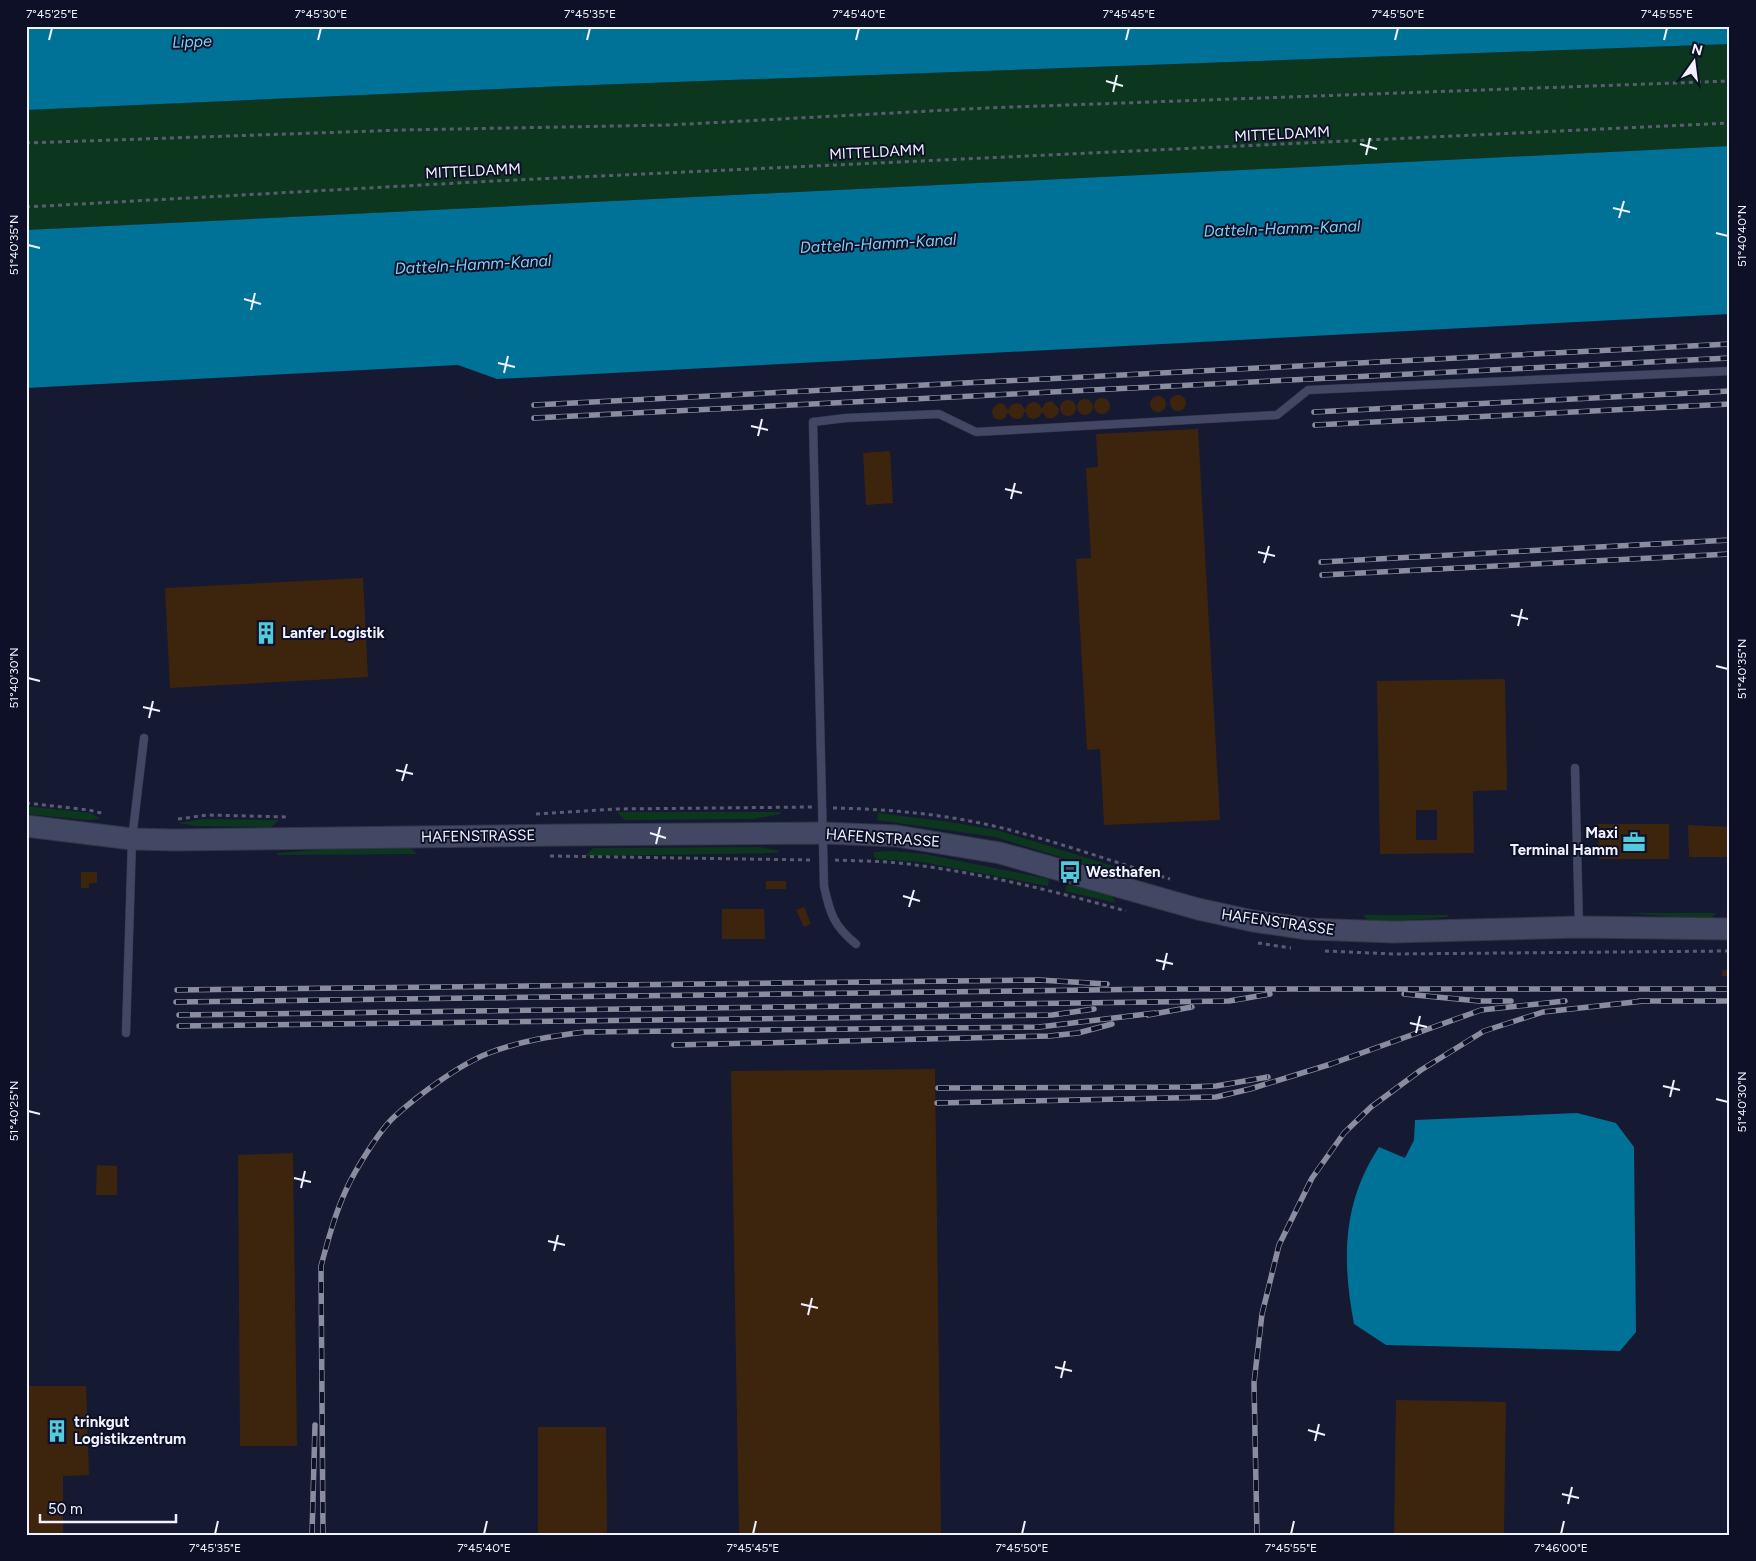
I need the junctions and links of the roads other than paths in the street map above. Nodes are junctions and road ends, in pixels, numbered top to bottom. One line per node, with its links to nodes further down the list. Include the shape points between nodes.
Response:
1 (1730, 371): 5 (lane, via 1308,390 1277,415 976,432 939,414 813,422)
2 (144, 738): 6 (lane)
3 (1575, 768): 7 (lane)
4 (26, 826): 6 (street, HAFENSTRASSE)
5 (824, 833): 6 (street, HAFENSTRASSE); 7 (street, HAFENSTRASSE, via 897,836 970,846 1198,909 1308,928 1393,932); 9 (lane, via 824,886 833,920)
6 (132, 839): 10 (lane)
7 (1578, 927): 8 (street, HAFENSTRASSE)
8 (1730, 930)
9 (856, 944)
10 (126, 1032)

